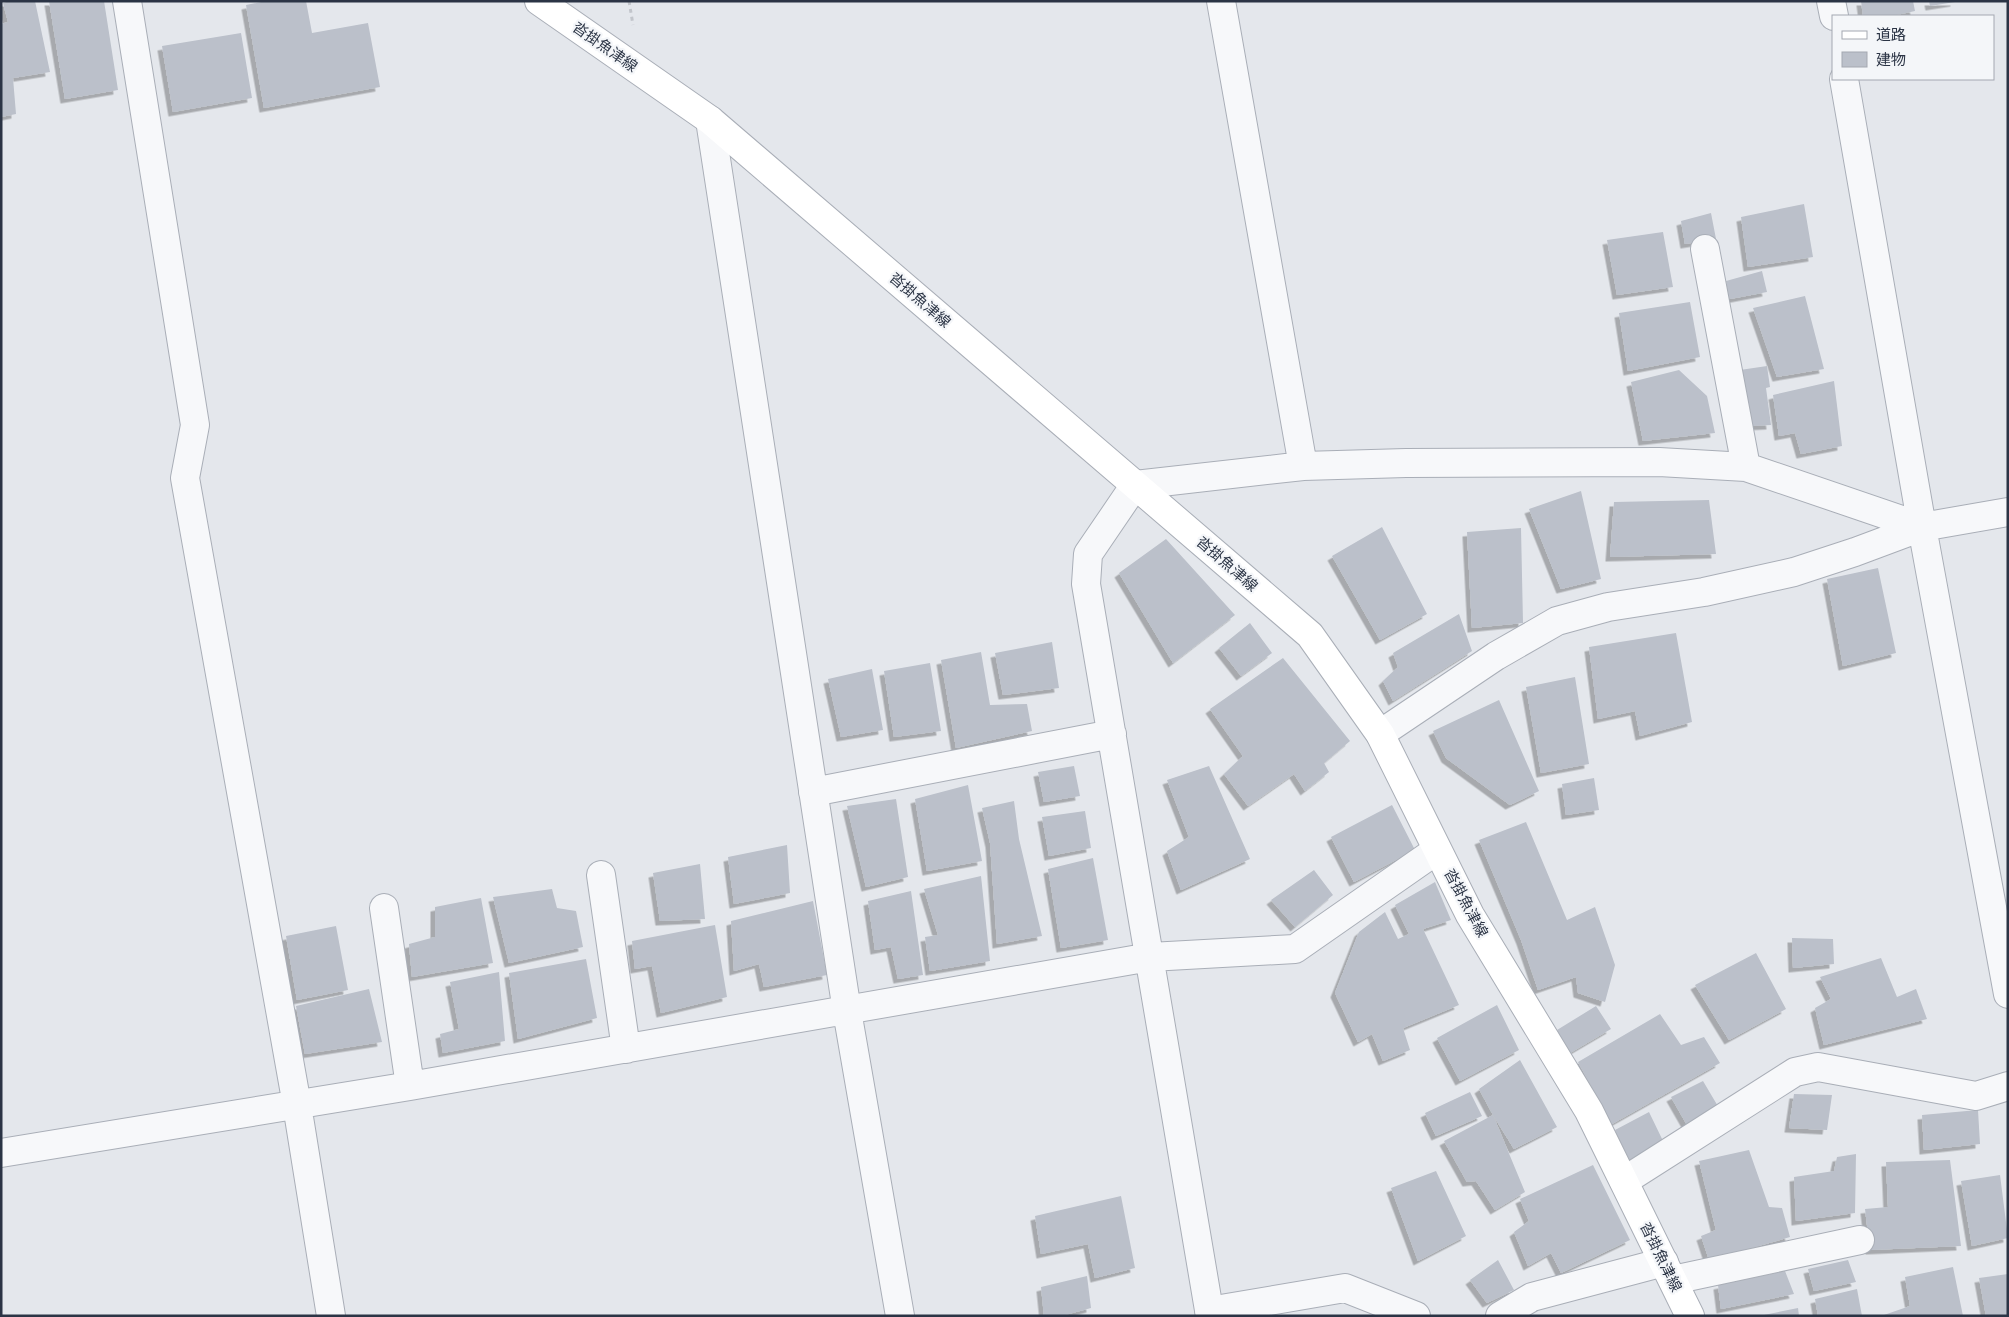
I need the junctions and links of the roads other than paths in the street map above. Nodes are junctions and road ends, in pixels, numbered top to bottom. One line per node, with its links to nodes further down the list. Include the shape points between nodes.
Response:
1 (127, 1): 26 (street, via 195,425 185,478)
2 (539, 1): 7 (main road, 沓掛魚津線)
3 (1221, 1): 9 (street)
4 (1831, 1): 5 (street)
5 (1834, 15)
6 (1844, 80): 13 (street)
7 (710, 120): 11 (main road, 沓掛魚津線); 16 (street)
8 (1705, 249): 10 (street)
9 (1303, 466): 10 (street, via 1659,462); 11 (street)
10 (1746, 467): 13 (street)
11 (1136, 484): 14 (street, via 1088,554 1086,584); 15 (main road, 沓掛魚津線, via 1310,635)
12 (2008, 512): 13 (street)
13 (1922, 527): 15 (street, via 1794,572 1704,592 1608,607 1557,621 1496,656); 21 (street)
14 (1112, 734): 16 (street); 20 (street)
15 (1380, 734): 17 (main road, 沓掛魚津線)
16 (814, 792): 22 (street)
17 (1437, 850): 20 (street, via 1295,949); 28 (main road, 沓掛魚津線, via 1470,915 1589,1111)
18 (601, 876): 23 (street)
19 (384, 908): 24 (street)
20 (1150, 957): 22 (street); 31 (street)
21 (2008, 994)
22 (847, 1011): 23 (street); 33 (street)
23 (626, 1049): 24 (street)
24 (410, 1086): 26 (street)
25 (2008, 1086): 28 (street, via 1976,1096 1818,1067 1795,1072)
26 (297, 1105): 27 (street); 32 (street)
27 (1, 1153)
28 (1624, 1181): 30 (main road, 沓掛魚津線)
29 (1860, 1240): 30 (street)
30 (1668, 1271): 35 (street, via 1532,1297); 36 (main road, 沓掛魚津線)
31 (1210, 1314): 34 (street, via 1345,1288)
32 (331, 1316)
33 (900, 1316)
34 (1416, 1316)
35 (1500, 1316)
36 (1690, 1316)

